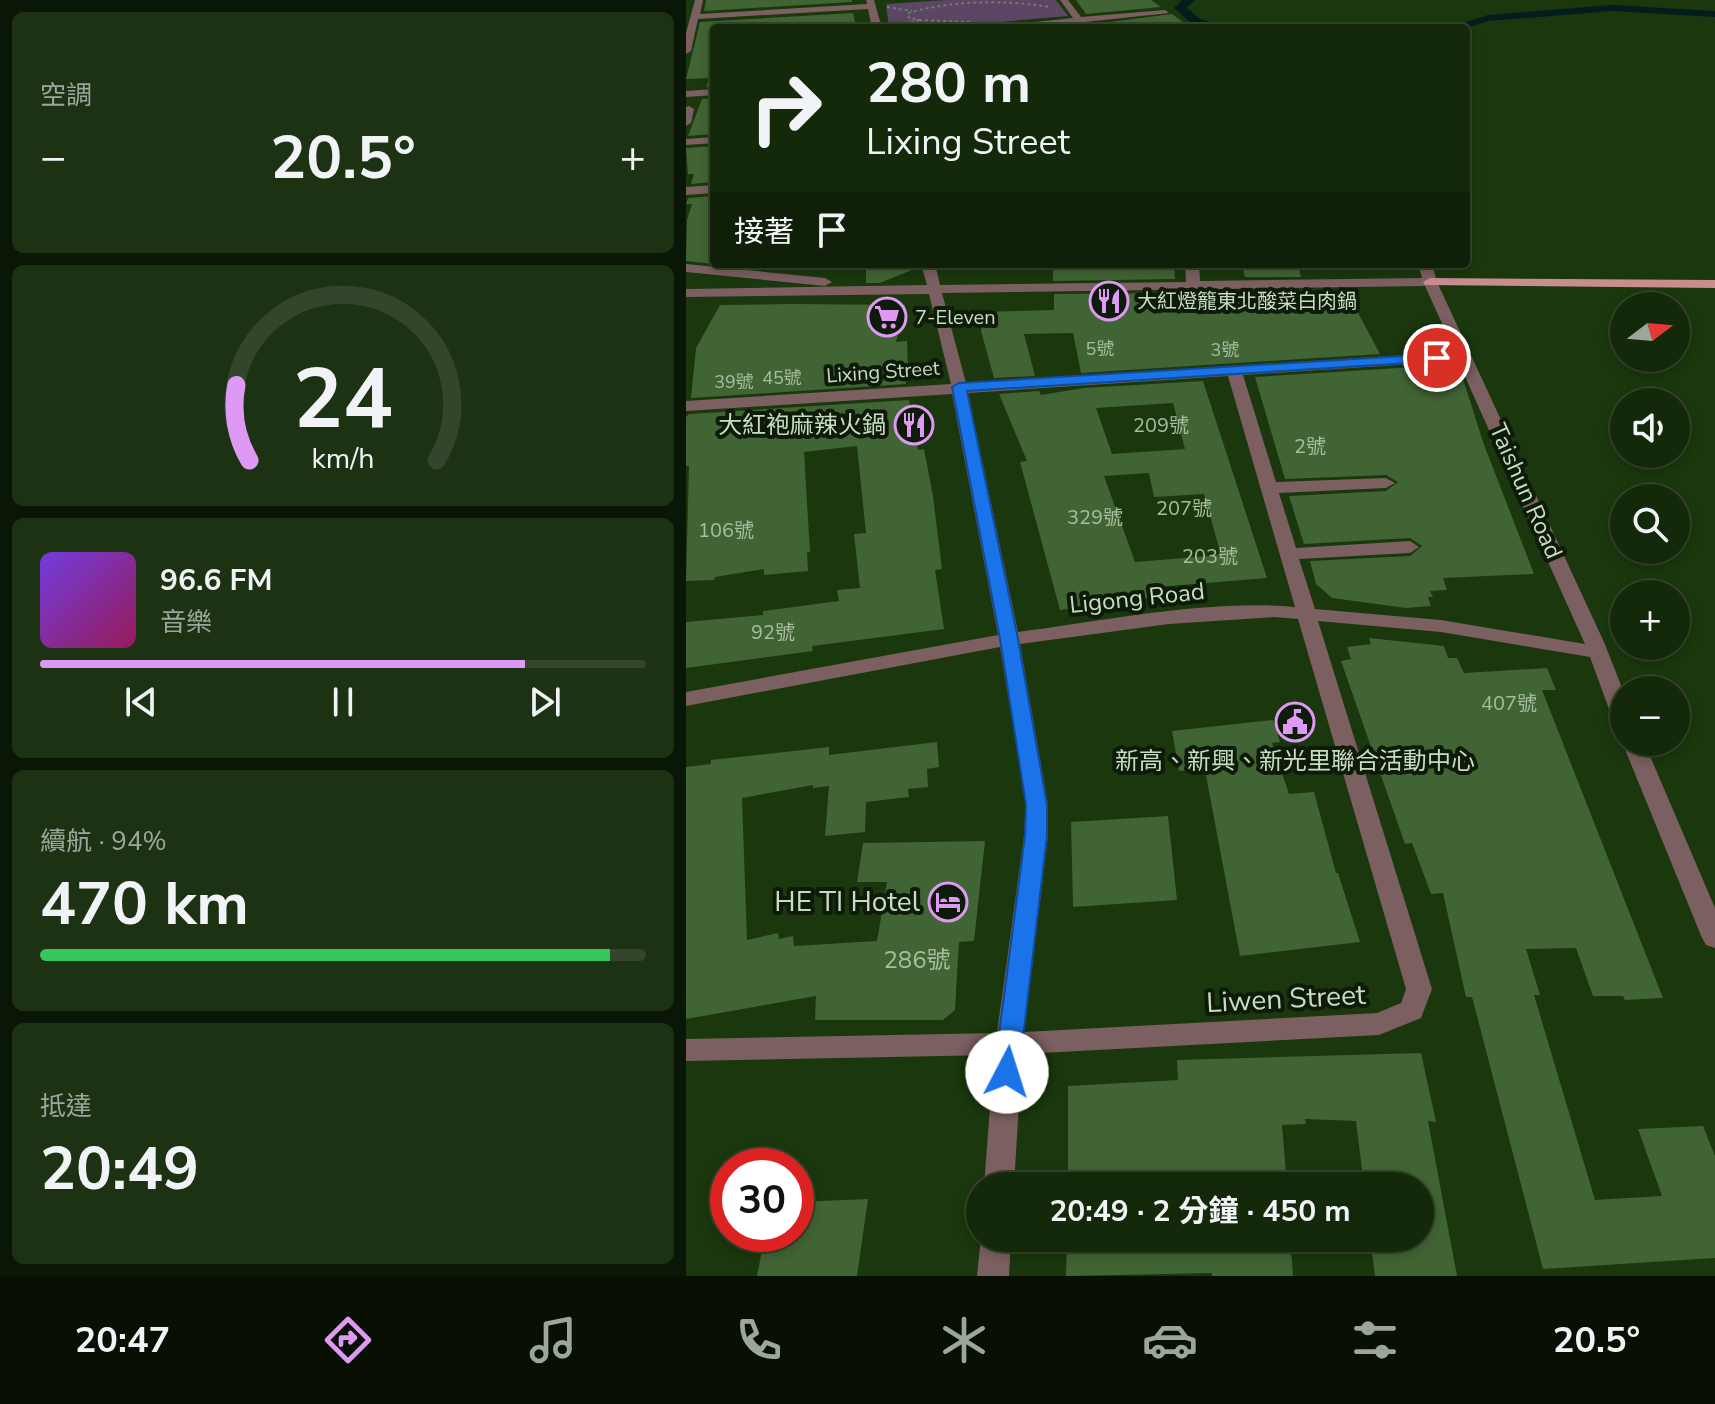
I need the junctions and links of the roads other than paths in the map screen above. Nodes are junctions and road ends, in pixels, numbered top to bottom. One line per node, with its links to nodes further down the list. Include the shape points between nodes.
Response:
1 (699, 0): 7 (street)
2 (778, 0): 6 (street)
3 (1064, 0): 9 (street)
4 (1153, 0): 9 (street, via 1165,13)
5 (870, 3): 6 (street); 8 (street)
6 (777, 15): 7 (street)
7 (695, 17): 10 (street)
8 (876, 24)
9 (1083, 24)
10 (686, 51)
11 (710, 92): 12 (street)
12 (686, 94)
13 (689, 109): 14 (street)
14 (686, 123)
15 (710, 140): 16 (street)
16 (686, 142)
17 (710, 189): 18 (street)
18 (686, 191)
19 (686, 268): 23 (street)
20 (929, 268): 28 (street)
21 (1192, 268): 27 (street)
22 (1426, 268): 25 (street, Taishun Road)
23 (703, 269): 24 (street); 30 (street)
24 (790, 270): 29 (street)
25 (1430, 282): 26 (main road); 27 (street); 31 (street, Taishun Road)
26 (1715, 284)
27 (1193, 286): 28 (street)
28 (933, 290): 29 (street); 33 (street)
29 (880, 291): 30 (street)
30 (686, 292)
31 (1466, 356): 32 (street, Lixing Street); 41 (street, Taishun Road)
32 (1234, 372): 33 (street, Lixing Street); 36 (street, Liwen Street)
33 (959, 387): 34 (street, Lixing Street); 40 (street)
34 (686, 406)
35 (1386, 483): 36 (street)
36 (1268, 488): 38 (street, Liwen Street)
37 (1410, 547): 38 (street)
38 (1288, 554): 39 (street, Liwen Street)
39 (1305, 612): 40 (street, Ligong Road, via 1169,618); 41 (street, Ligong Road, via 1441,626); 46 (street, Liwen Street, via 1419,989 1412,1010 1379,1024)
40 (1009, 639): 43 (street, Ligong Road); 46 (street, via 1037,805)
41 (1598, 652): 42 (street, Taishun Road)
42 (1610, 683)
43 (686, 699)
44 (1639, 756): 45 (street)
45 (1715, 938)
46 (1009, 1044): 47 (street, Liwen Street); 48 (street)
47 (686, 1050)
48 (1000, 1172)
49 (995, 1252): 50 (street)
50 (993, 1276)

